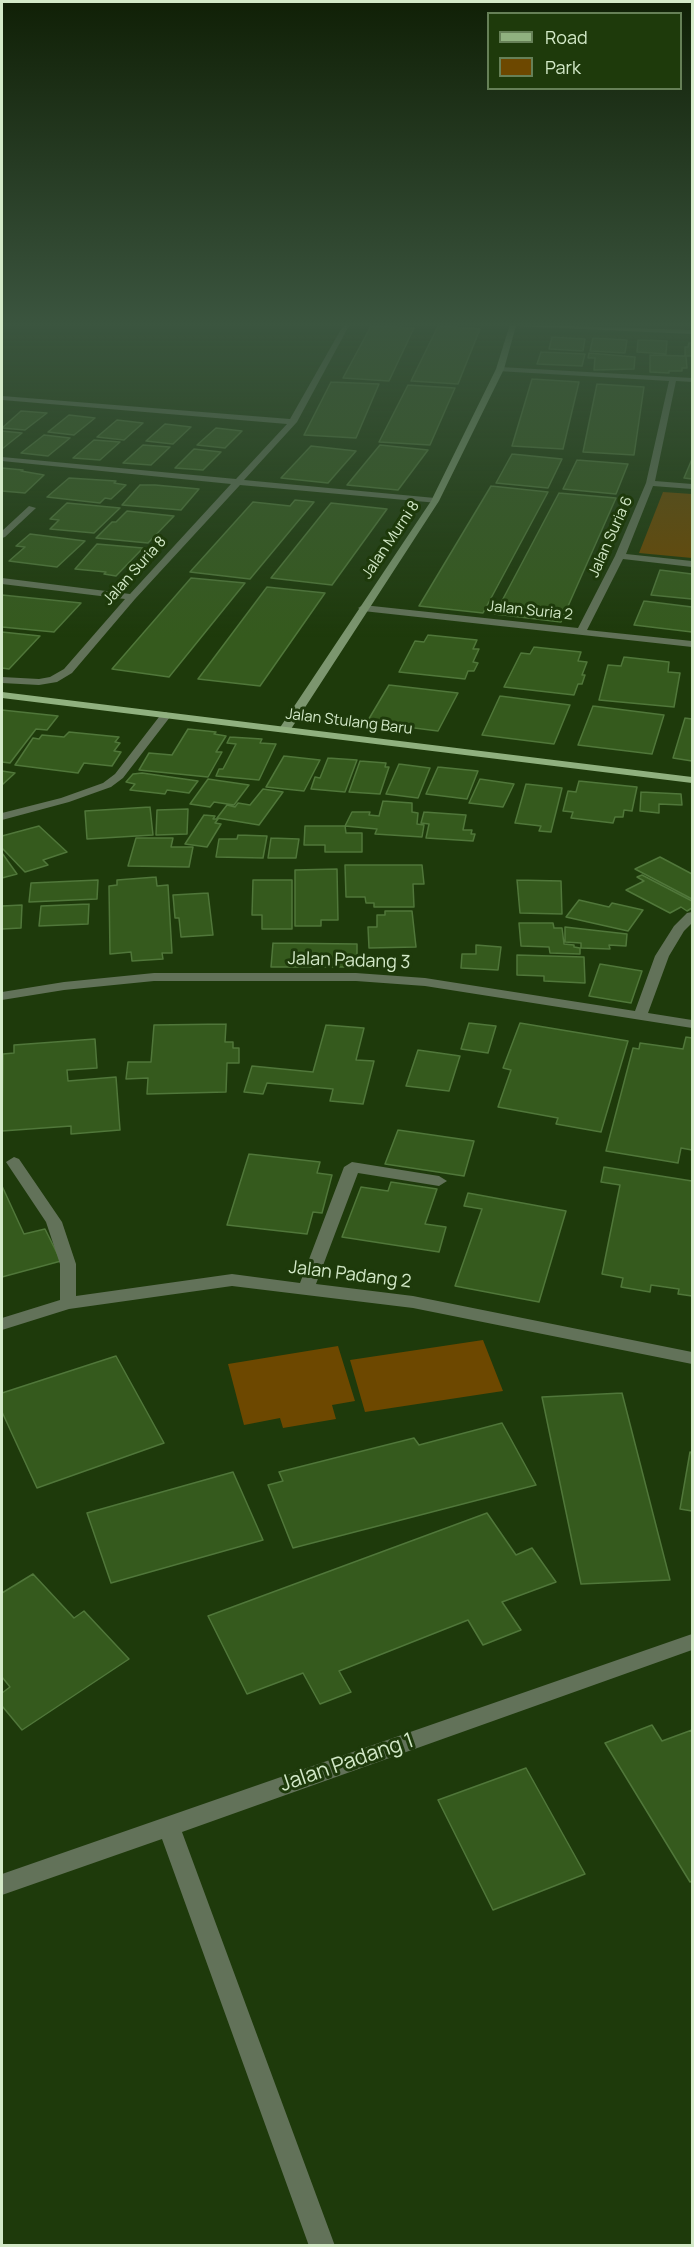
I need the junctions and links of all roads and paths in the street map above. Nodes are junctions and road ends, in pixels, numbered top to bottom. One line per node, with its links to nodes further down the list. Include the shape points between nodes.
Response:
1 (287, 429): 5 (street, Jalan Suria 8)
2 (471, 429): 8 (street, Jalan Murni 8)
3 (662, 429): 6 (street, Jalan Suria 6)
4 (2, 459): 5 (street)
5 (240, 481): 8 (street); 14 (street, Jalan Suria 8)
6 (650, 483): 7 (street); 11 (street, Jalan Suria 6)
7 (693, 487)
8 (435, 501): 15 (street, Jalan Murni 8)
9 (32, 508): 10 (street)
10 (2, 535)
11 (620, 556): 12 (street); 16 (street, Jalan Suria 6)
12 (693, 564)
13 (2, 581): 14 (street)
14 (132, 597): 18 (street, Jalan Suria 8, via 68,671 53,680)
15 (363, 608): 16 (street, Jalan Suria 2); 21 (street, Jalan Murni 8)
16 (582, 632): 17 (street, Jalan Suria 2)
17 (693, 645)
18 (2, 680)
19 (2, 695): 20 (main road, Jalan Stulang Baru)
20 (166, 716): 21 (main road, Jalan Stulang Baru); 23 (street, via 119,776 107,785)
21 (285, 729): 22 (main road, Jalan Stulang Baru)
22 (693, 780)
23 (2, 817)
24 (693, 916): 26 (street, via 679,929 662,956)
25 (2, 996): 26 (street, Jalan Padang 3, via 154,978 356,977 436,984)
26 (640, 1016): 27 (street, Jalan Padang 3)
27 (693, 1024)
28 (14, 1162): 31 (street, via 54,1222 68,1264)
29 (439, 1181): 30 (street, via 352,1167)
30 (306, 1289): 31 (street, Jalan Padang 2, via 232,1280); 33 (street, Jalan Padang 2, via 413,1302)
31 (68, 1303): 32 (street, Jalan Padang 2)
32 (2, 1324)
33 (693, 1358)
34 (693, 1642): 35 (street, Jalan Padang 1)
35 (169, 1826): 36 (street, Jalan Padang 1); 37 (street)
36 (2, 1885)
37 (322, 2246)

